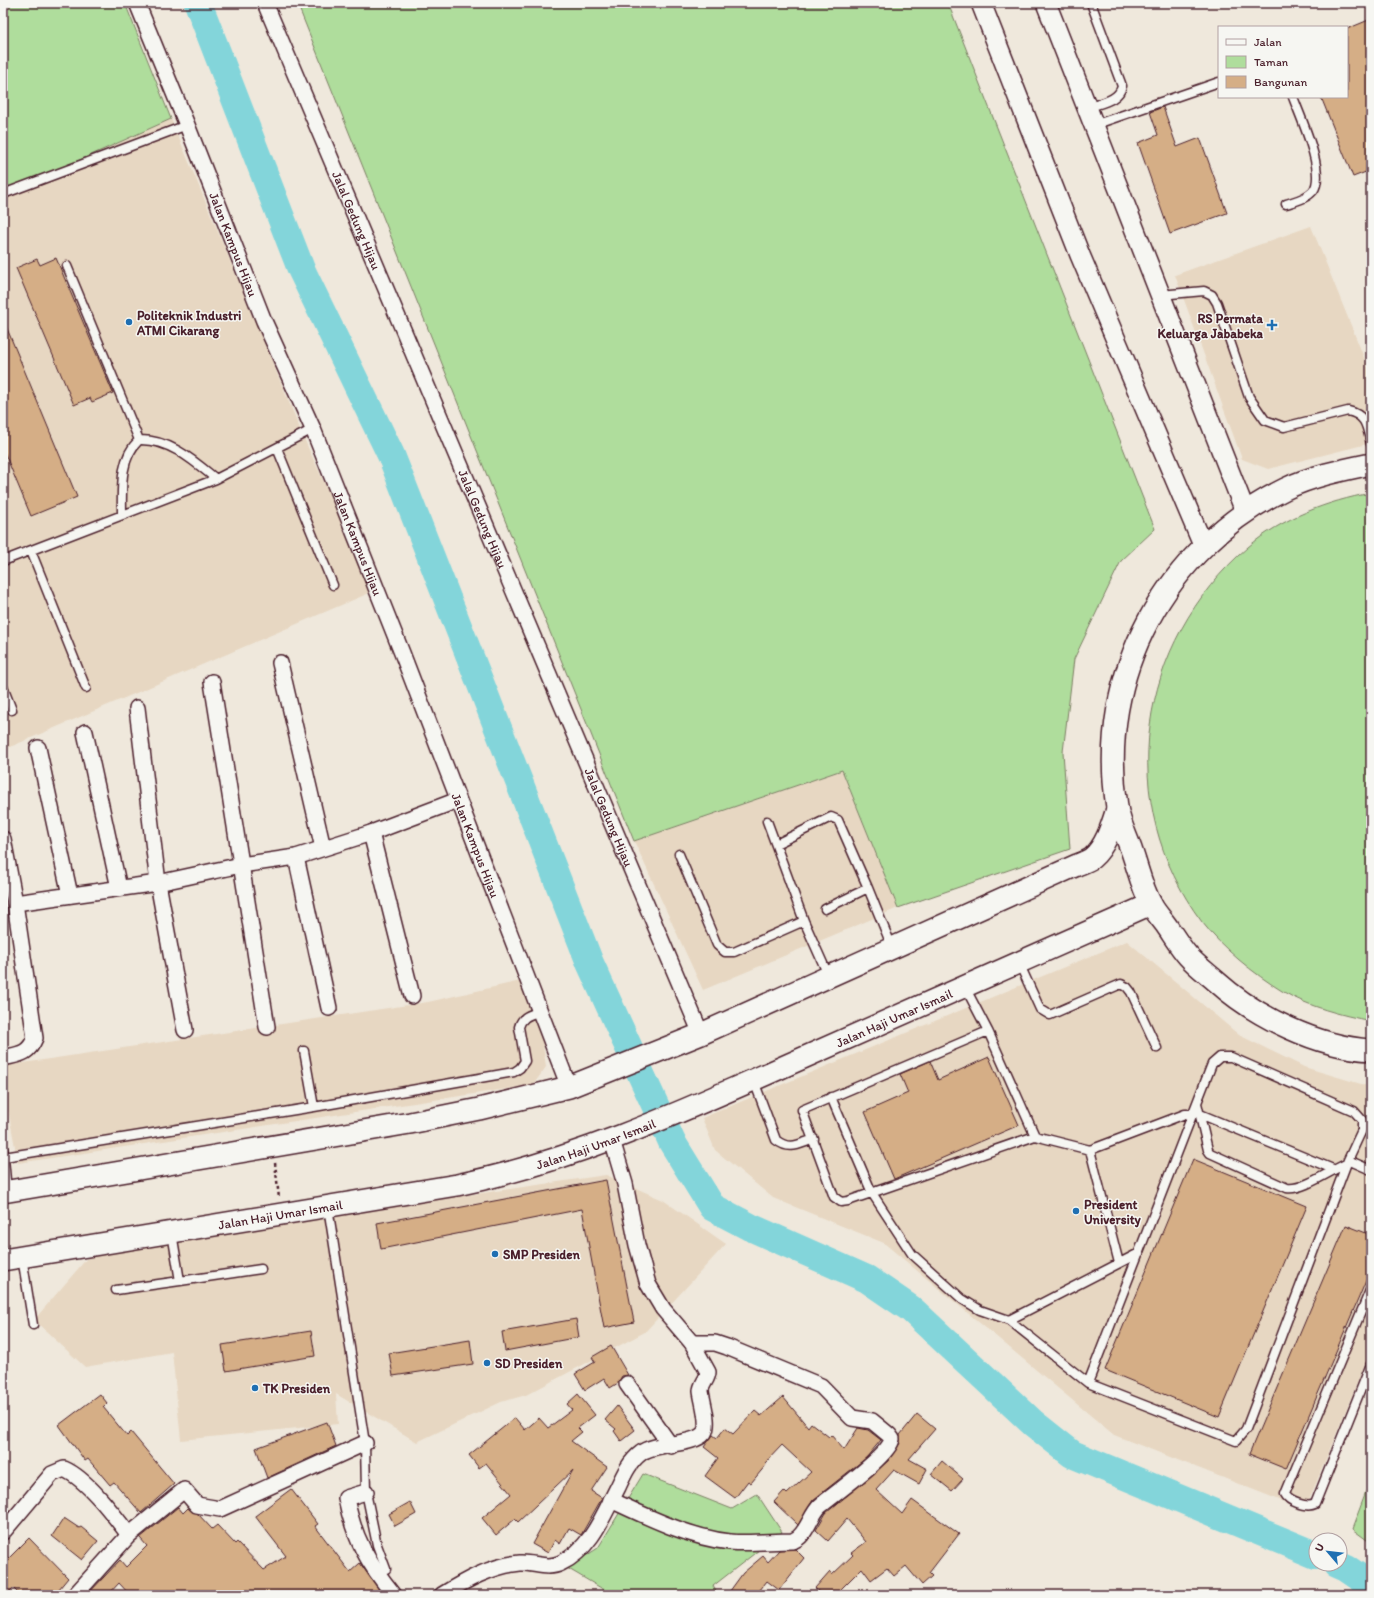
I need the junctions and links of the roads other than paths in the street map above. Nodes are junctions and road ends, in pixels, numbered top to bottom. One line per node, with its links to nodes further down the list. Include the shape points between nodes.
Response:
1 (136, 3): 9 (street, Jalan Kampus Hijau)
2 (265, 3): 63 (street, Jalal Gedung Hijau)
3 (981, 3): 23 (street, via 1080,255)
4 (1046, 3): 8 (street)
5 (1091, 3): 8 (lane, via 1122,86 1115,98)
6 (1218, 82): 10 (lane)
7 (1293, 98): 12 (lane, via 1316,162 1317,181 1314,190 1306,197)
8 (1087, 108): 10 (street)
9 (187, 125): 11 (lane); 15 (street, Jalan Kampus Hijau, via 264,321)
10 (1094, 125): 14 (street)
11 (3, 194)
12 (1286, 204)
13 (67, 266): 16 (lane)
14 (1160, 295): 17 (lane, via 1204,291 1212,294 1249,397 1265,420 1284,427 1348,411 1355,412 1365,422); 21 (street)
15 (313, 429): 18 (lane); 35 (street, Jalan Kampus Hijau)
16 (139, 440): 20 (lane, via 166,445 187,456); 22 (lane, via 131,447 122,477)
17 (1371, 444)
18 (277, 448): 20 (lane); 26 (lane)
19 (1371, 464): 21 (main road, via 1330,472 1286,488)
20 (216, 479): 22 (lane)
21 (1246, 511): 23 (main road)
22 (122, 515): 24 (lane)
23 (1203, 545): 36 (main road, via 1172,582 1146,622 1128,667 1117,713 1115,734 1113,761)
24 (31, 551): 25 (lane); 30 (lane)
25 (3, 561)
26 (333, 585)
27 (280, 663): 41 (street)
28 (212, 682): 44 (street)
29 (3, 687): 32 (lane)
30 (86, 688)
31 (137, 708): 45 (street)
32 (12, 710)
33 (85, 732): 46 (street)
34 (38, 748): 48 (street)
35 (458, 800): 38 (street); 59 (street, Jalan Kampus Hijau)
36 (1117, 809): 50 (main road); 53 (main road, via 1110,829 1092,858)
37 (767, 821): 40 (lane)
38 (371, 833): 41 (street); 57 (street)
39 (3, 839): 49 (street)
40 (776, 844): 47 (lane, via 831,817 834,818 838,820); 52 (lane)
41 (323, 848): 43 (street)
42 (679, 854): 52 (lane, via 718,946 725,952 734,952)
43 (296, 857): 44 (street); 58 (street)
44 (241, 865): 45 (street); 60 (street)
45 (158, 883): 46 (street); 61 (street)
46 (119, 888): 48 (street)
47 (868, 888): 51 (lane); 53 (lane)
48 (70, 895): 49 (street)
49 (15, 903): 67 (street, via 35,1038 31,1048 24,1053)
50 (1151, 904): 54 (main road, Jalan Haji Umar Ismail); 65 (main road, via 1189,957 1237,1000 1294,1032 1356,1050)
51 (825, 909)
52 (804, 921): 55 (lane)
53 (893, 948): 55 (main road)
54 (1019, 962): 56 (main road, Jalan Haji Umar Ismail); 64 (lane, via 1040,1009 1050,1015 1121,984 1127,987)
55 (829, 977): 63 (main road)
56 (964, 987): 62 (lane); 68 (main road, Jalan Haji Umar Ismail)
57 (412, 996)
58 (329, 1008)
59 (540, 1011): 69 (street, Jalan Kampus Hijau); 71 (lane, via 524,1017 519,1027 525,1061 514,1072)
60 (267, 1027)
61 (185, 1030)
62 (988, 1031): 70 (lane); 73 (lane)
63 (696, 1037): 69 (main road)
64 (1157, 1048)
65 (1371, 1050)
66 (304, 1051): 71 (lane)
67 (3, 1058)
68 (754, 1080): 74 (main road, Jalan Haji Umar Ismail); 75 (lane, via 776,1140 784,1146 791,1147)
69 (569, 1088): 82 (main road, via 426,1120)
70 (831, 1097): 75 (lane, via 802,1110); 83 (lane)
71 (314, 1107): 78 (lane)
72 (1197, 1114): 77 (lane, via 1185,1114); 79 (lane, via 1197,1103 1212,1064 1220,1057 1231,1057 1354,1111 1362,1120 1362,1130); 80 (lane); 80 (lane, via 1210,1153 1287,1188 1301,1186); 86 (lane)
73 (1036, 1136): 77 (lane); 83 (lane)
74 (620, 1137): 84 (main road, Jalan Haji Umar Ismail, via 556,1160 495,1177); 95 (street, via 625,1184 648,1284 663,1308)
75 (814, 1138): 83 (lane, via 834,1198 841,1202)
76 (3, 1148): 78 (lane)
77 (1090, 1150): 88 (lane)
78 (4, 1157): 82 (lane)
79 (1347, 1162): 80 (lane); 81 (lane); 97 (lane, via 1246,1429 1236,1441)
80 (1333, 1169)
81 (1371, 1170)
82 (5, 1192)
83 (872, 1193): 93 (lane, via 912,1254 962,1299 980,1310)
84 (328, 1206): 85 (main road, Jalan Haji Umar Ismail); 99 (lane)
85 (172, 1232): 87 (main road, Jalan Haji Umar Ismail); 90 (lane)
86 (1139, 1253): 88 (lane); 97 (lane)
87 (12, 1258): 94 (lane)
88 (1120, 1263): 93 (lane)
89 (261, 1269): 90 (lane)
90 (180, 1281): 92 (lane)
91 (1371, 1288): 96 (lane, via 1285,1494 1289,1499 1307,1506 1316,1504)
92 (116, 1290)
93 (1009, 1320): 97 (lane)
94 (33, 1325)
95 (692, 1343): 100 (street, via 708,1372 702,1391 706,1427 704,1433 698,1437); 102 (street, via 715,1343 728,1347 821,1386 852,1418 872,1421 889,1435 892,1440 889,1447 818,1507 800,1536 792,1541 731,1542 711,1539 646,1516)
96 (1371, 1364)
97 (1088, 1383)
98 (627, 1384): 100 (street)
99 (365, 1443): 101 (lane); 104 (street, via 220,1509 198,1505 184,1490)
100 (671, 1446): 102 (street, via 652,1447 642,1452 628,1466)
101 (366, 1492): 105 (lane, via 377,1545); 107 (street, via 346,1498 351,1523 362,1550)
102 (611, 1500): 108 (street, via 587,1544 563,1563 550,1566 521,1563 496,1568 470,1578)
103 (3, 1532): 104 (street, via 52,1474 64,1469 78,1478 108,1508)
104 (129, 1535): 106 (street)
105 (386, 1569)
106 (75, 1595)
107 (394, 1595)
108 (442, 1595)

